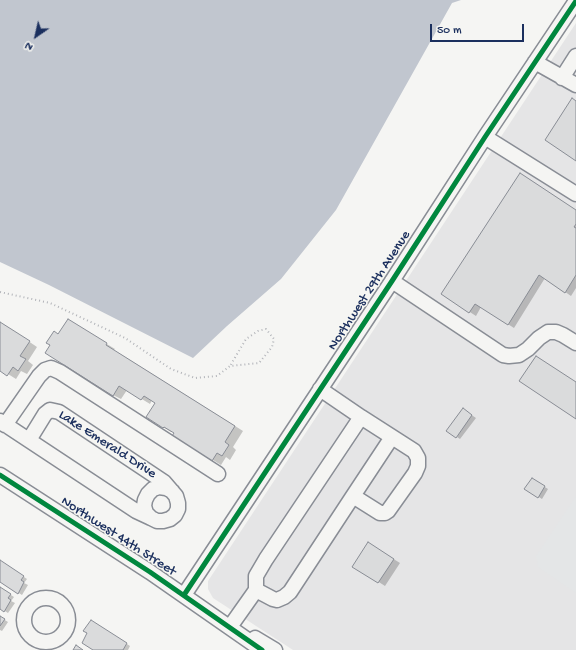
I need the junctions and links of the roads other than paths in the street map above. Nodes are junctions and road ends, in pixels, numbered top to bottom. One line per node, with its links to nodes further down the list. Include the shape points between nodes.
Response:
1 (576, 1): 3 (street, Northwest 29th Avenue)
2 (576, 56): 4 (street)
3 (535, 62): 4 (street); 6 (street, Northwest 29th Avenue)
4 (562, 78): 5 (street)
5 (576, 85)
6 (485, 137): 7 (street); 8 (street, Northwest 29th Avenue)
7 (576, 194)
8 (392, 281): 9 (street, via 503,355 519,355 548,332 564,335); 10 (street, Northwest 29th Avenue)
9 (576, 343)
10 (320, 389): 11 (street); 21 (street, Northwest 29th Avenue)
11 (361, 417): 13 (street); 20 (street, via 266,559 256,576)
12 (3, 423): 14 (street, Lake Emerald Drive); 15 (street, via 39,376 52,368)
13 (392, 437): 18 (street); 18 (street, via 414,451 418,458 415,473 385,513 380,513)
14 (29, 440): 17 (street, Lake Emerald Drive, via 45,414 50,410 59,412 164,482); 19 (street, Lake Emerald Drive, via 136,511)
15 (218, 474)
16 (0, 475): 21 (street, Northwest 44th Street)
17 (172, 491): 19 (street, Lake Emerald Drive, via 178,502 175,515 163,521); 19 (street, Lake Emerald Drive, via 159,488 148,494 144,506)
18 (353, 496): 20 (street, via 290,592 277,600)
19 (151, 518)
20 (256, 590): 22 (street)
21 (184, 595): 22 (street, Northwest 44th Street); 23 (street, Northwest 44th Street)
22 (232, 624): 24 (street, Northwest 44th Street)
23 (262, 650)
24 (275, 650)

